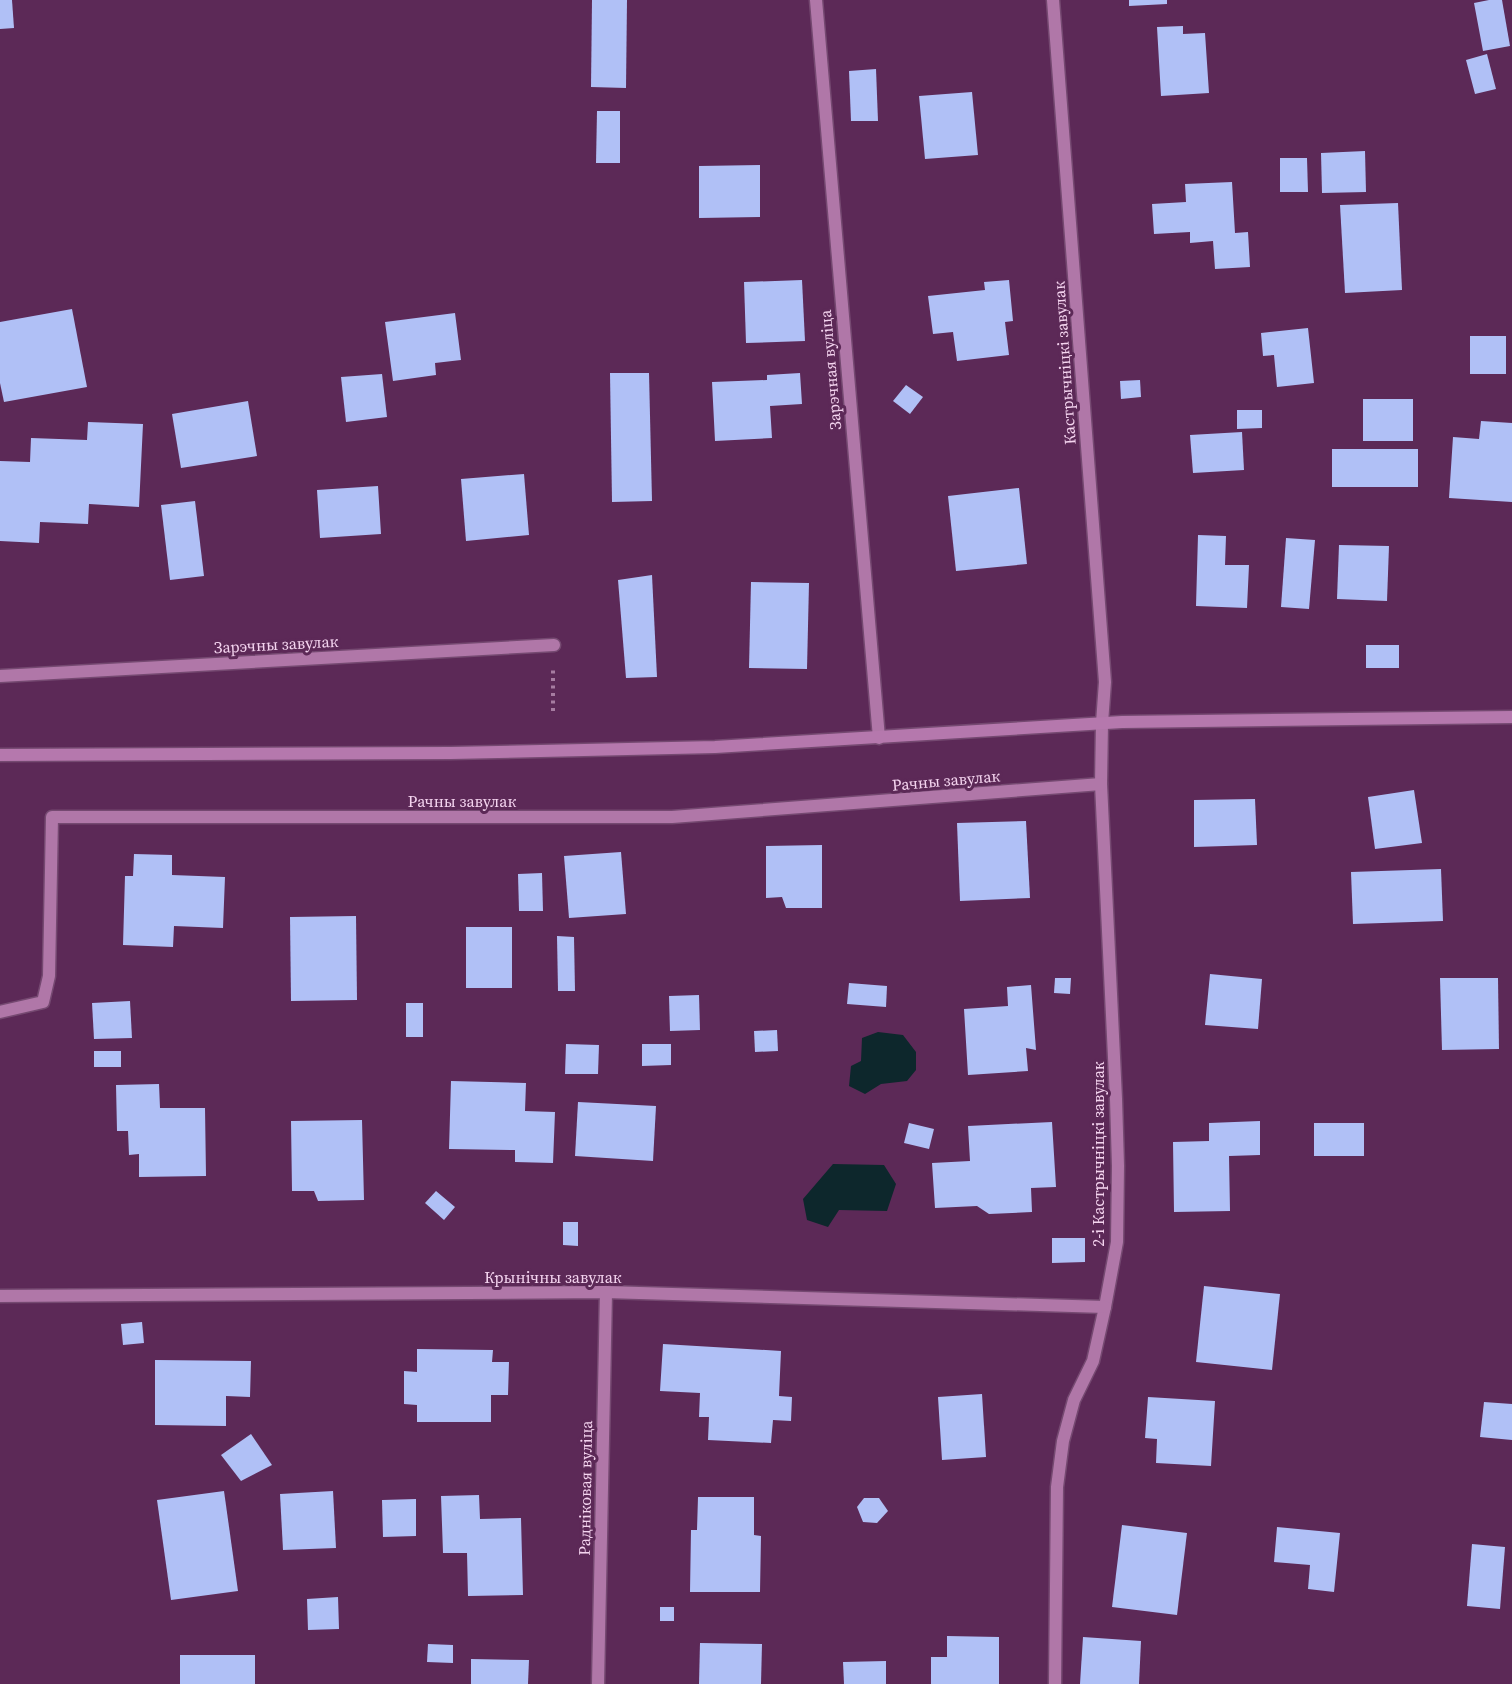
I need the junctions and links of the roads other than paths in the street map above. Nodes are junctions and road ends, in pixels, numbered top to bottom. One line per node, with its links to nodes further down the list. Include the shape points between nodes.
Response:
1 (816, 0): 7 (street, Зарэчная вуліца)
2 (1053, 0): 6 (street, Кастрычніцкі завулак, via 1106,682)
3 (554, 645): 4 (street, Зарэчны завулак)
4 (0, 676)
5 (1512, 717): 6 (main road)
6 (1102, 723): 7 (main road); 9 (street, 2-і Кастрычніцкі завулак)
7 (879, 738): 8 (main road, via 715,747 452,753)
8 (0, 755)
9 (1101, 784): 10 (street, Рачны завулак, via 672,817 52,817 49,976 43,1002); 13 (street, 2-і Кастрычніцкі завулак, via 1118,1166 1117,1242)
10 (0, 1012)
11 (606, 1292): 12 (street, Крынічны завулак); 13 (street, Крынічны завулак); 14 (street, Радніковая вуліца)
12 (0, 1296)
13 (1105, 1307): 15 (street, 2-і Кастрычніцкі завулак, via 1093,1361 1074,1400 1063,1441 1057,1487)
14 (598, 1684)
15 (1055, 1684)

